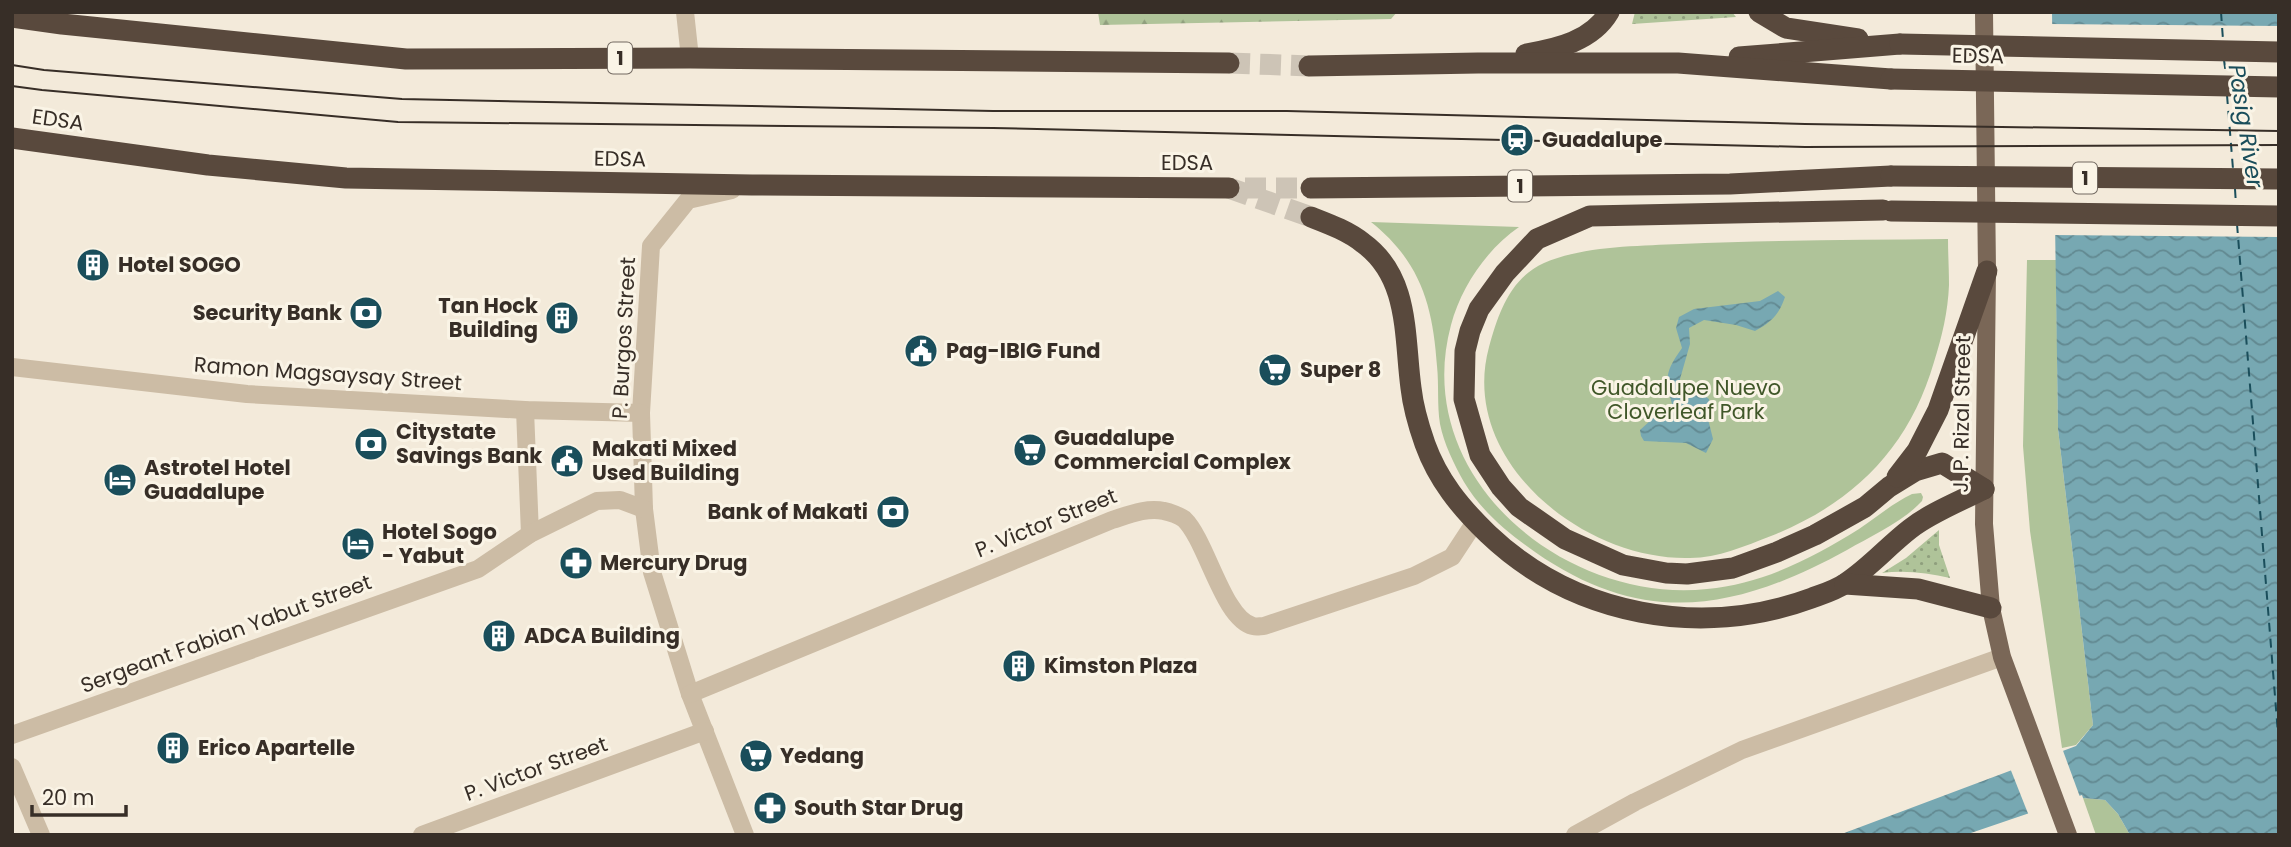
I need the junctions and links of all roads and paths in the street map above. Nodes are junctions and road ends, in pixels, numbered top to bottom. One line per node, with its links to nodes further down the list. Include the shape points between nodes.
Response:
1 (684, 12): 8 (street)
2 (1609, 12): 10 (highway, via 1582,39 1550,50)
3 (1759, 12): 6 (highway, via 1786,28)
4 (1984, 12): 23 (main road, J. P. Rizal Street)
5 (12, 17): 8 (highway, 1, via 406,59)
6 (1896, 44): 7 (highway, EDSA, bridge); 11 (highway, EDSA)
7 (2279, 52)
8 (690, 58): 9 (highway, 1)
9 (1229, 63)
10 (1478, 63): 11 (highway, EDSA); 12 (highway, EDSA)
11 (1678, 63): 13 (highway, EDSA, bridge, via 1891,79)
12 (1309, 66)
13 (2279, 88)
14 (12, 138): 17 (highway, EDSA, via 334,177)
15 (2279, 179): 16 (highway, 1, bridge, via 1891,176)
16 (1730, 184): 19 (highway, 1); 20 (highway, 1)
17 (752, 186): 18 (highway, EDSA); 26 (street, P. Burgos Street, via 688,200 651,246)
18 (1229, 188)
19 (1311, 188)
20 (1887, 210): 21 (highway, 1, bridge); 27 (highway, via 1590,216 1536,239 1505,273 1479,309 1463,374 1471,429 1501,487 1519,507 1565,540 1623,565 1666,573 1733,568 1815,535 1865,508)
21 (2279, 216)
22 (1311, 217): 30 (highway, via 1363,242 1390,272 1401,304 1411,390 1425,443 1442,482)
23 (1987, 271): 27 (highway, via 1938,410 1917,451); 28 (main road, J. P. Rizal Street)
24 (12, 367): 25 (street, Ramon Magsaysay Street, via 247,394)
25 (525, 410): 26 (street, Ramon Magsaysay Street); 31 (street)
26 (641, 413): 29 (street, P. Burgos Street)
27 (1889, 487): 28 (highway, via 1915,471 1942,463)
28 (1984, 489): 32 (highway, via 1912,527); 33 (main road, J. P. Rizal Street)
29 (644, 509): 31 (street, Sergeant Fabian Yabut Street, via 620,500 597,500); 35 (street, P. Burgos Street, via 652,572)
30 (1475, 522): 32 (highway, via 1499,545 1555,582 1617,607 1650,614 1716,619 1749,615); 35 (street, P. Victor Street, via 1451,557 1413,576 1253,626 1243,621 1224,597 1198,538 1183,518 1162,510 1140,511)
31 (530, 534): 37 (street, Sergeant Fabian Yabut Street, via 478,569)
32 (1845, 584): 33 (highway, via 1918,589)
33 (1991, 608): 34 (main road, J. P. Rizal Street)
34 (2002, 657): 42 (street, via 1742,750); 43 (main road, J. P. Rizal Street)
35 (690, 694): 36 (street, P. Burgos Street)
36 (705, 731): 40 (street, P. Victor Street); 41 (street, P. Burgos Street)
37 (12, 735)
38 (12, 767): 39 (street)
39 (41, 835)
40 (422, 835)
41 (745, 835)
42 (1575, 835)
43 (2067, 835)

